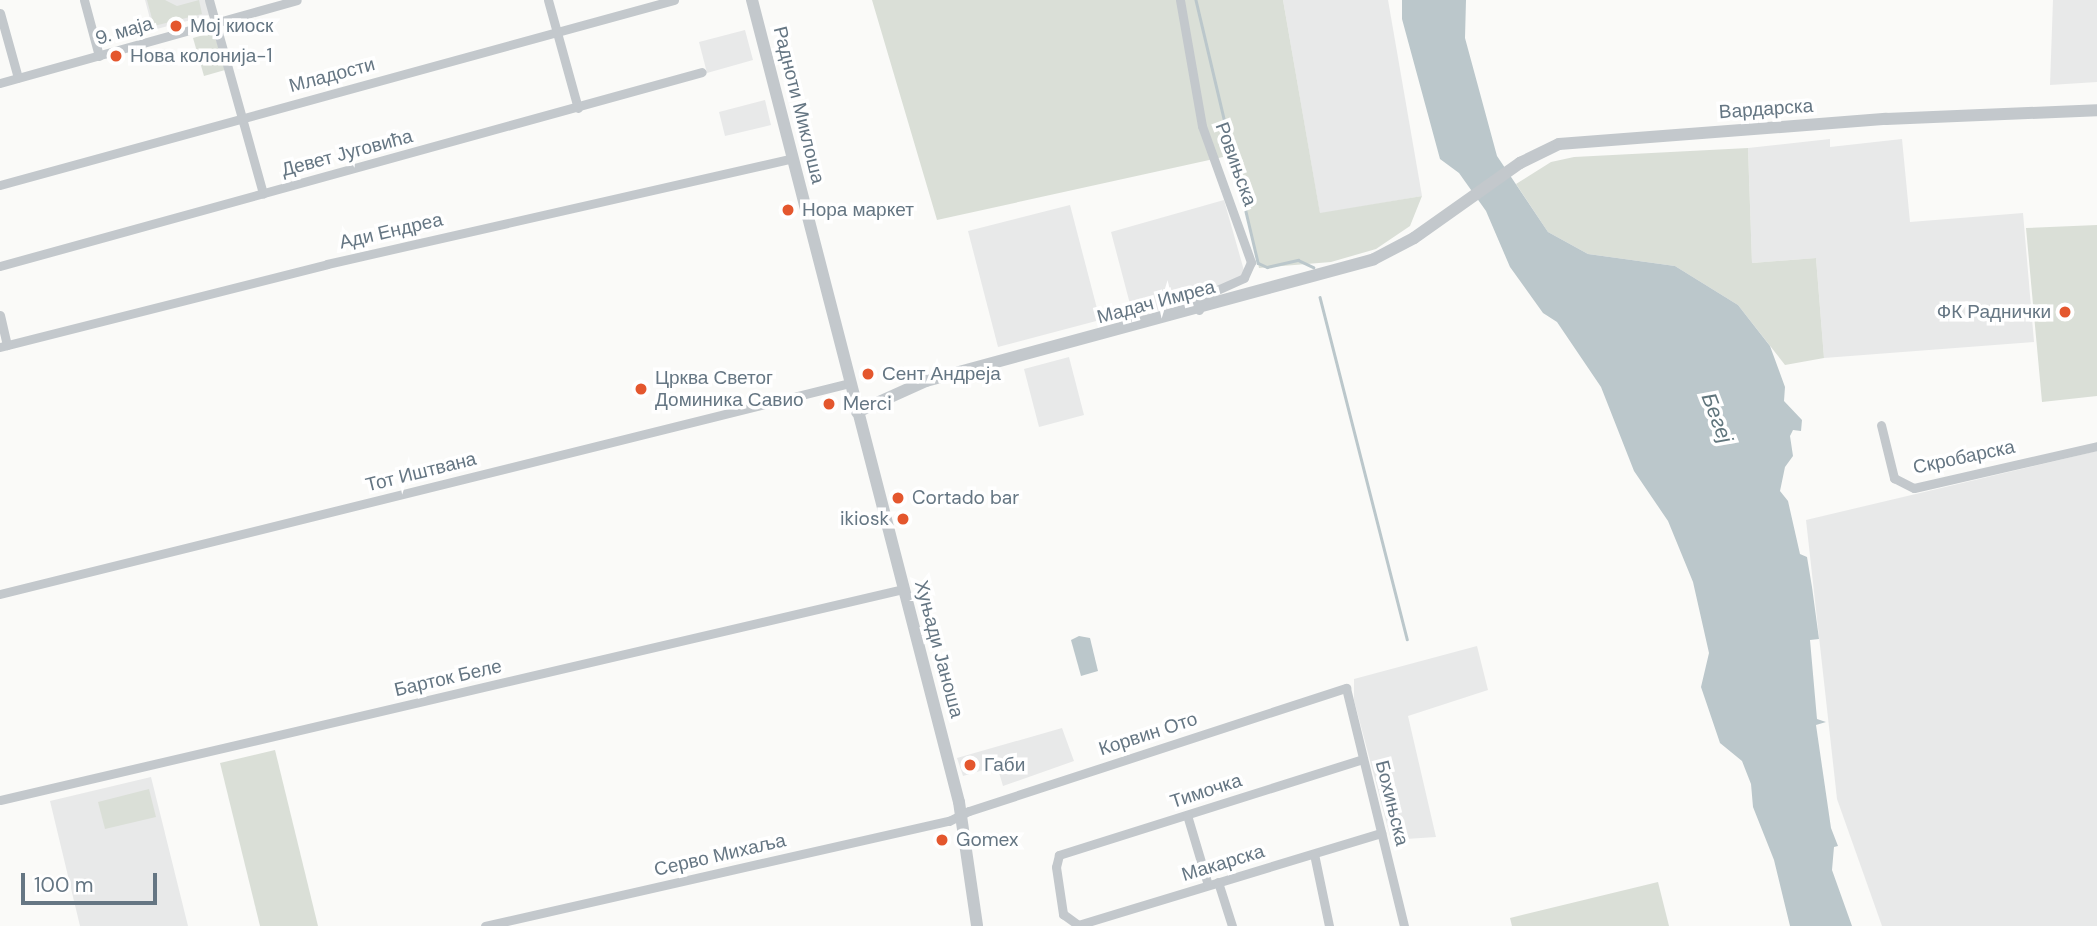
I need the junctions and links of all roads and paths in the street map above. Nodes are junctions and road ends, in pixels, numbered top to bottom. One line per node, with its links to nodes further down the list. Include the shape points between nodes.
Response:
1 (84, 0): 11 (street)
2 (209, 0): 9 (street)
3 (296, 0): 9 (street, 9. маја)
4 (548, 0): 10 (street)
5 (674, 0): 10 (street, Младости)
6 (752, 0): 18 (street, Радноти Миклоша)
7 (1180, 0): 23 (street, Ровињска, via 1202,126 1251,262 1244,278 1206,295)
8 (0, 13): 13 (street)
9 (216, 23): 11 (street, 9. маја); 17 (street)
10 (557, 32): 15 (street); 17 (street, Младости)
11 (99, 56): 13 (street, 9. маја)
12 (702, 72): 15 (street, Девет Југовића)
13 (18, 78): 14 (street, 9. маја)
14 (0, 83)
15 (578, 108): 20 (street, Девет Југовића)
16 (2097, 110): 21 (street, Вардарска, via 1886,119 1573,142 1545,149 1520,163)
17 (242, 118): 19 (street, Младости); 20 (street)
18 (793, 158): 25 (street, Ади Ендреа, via 300,270); 26 (street, Радноти Миклоша)
19 (0, 184)
20 (264, 194): 22 (street, Девет Југовића)
21 (1456, 209): 23 (street, Мадач Имреа, via 1374,260)
22 (0, 266)
23 (1199, 310): 27 (street, Мадач Имреа, via 926,381)
24 (0, 315): 25 (street)
25 (4, 346)
26 (849, 383): 27 (street, Хуњади Јаноша); 31 (street, Тот Иштвана)
27 (857, 412): 30 (street, Хуњади Јаноша)
28 (1881, 425): 29 (street, Скробарска, via 1894,478 1914,488)
29 (2097, 446)
30 (903, 589): 34 (street, Барток Беле); 35 (street, Хуњади Јаноша)
31 (0, 594)
32 (1346, 688): 33 (street, Бохињска); 35 (street, Корвин Ото)
33 (1363, 759): 36 (street, Тимочка); 37 (street, Бохињска)
34 (0, 800)
35 (962, 815): 42 (street, Серво Михаља); 43 (street, Хуњади Јаноша)
36 (1186, 815): 40 (street); 41 (street, Тимочка, via 1059,855 1056,867 1063,914)
37 (1381, 833): 38 (street, Макарска); 46 (street, Бохињска)
38 (1314, 854): 39 (street, Макарска); 45 (street)
39 (1218, 882): 40 (street, Макарска); 44 (street)
40 (1208, 886): 41 (street, Макарска)
41 (1074, 924)
42 (485, 926)
43 (977, 926)
44 (1232, 926)
45 (1329, 926)
46 (1404, 926)

